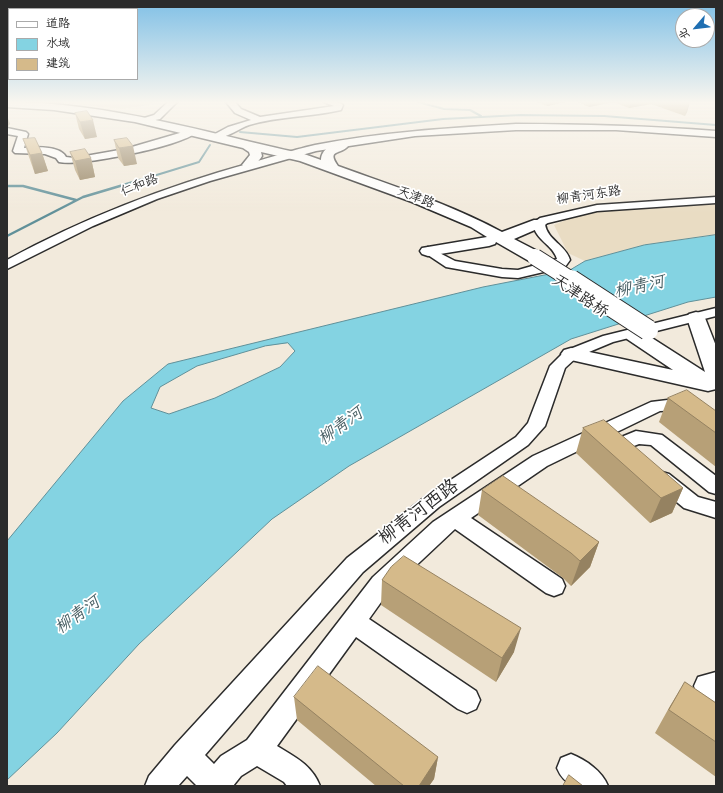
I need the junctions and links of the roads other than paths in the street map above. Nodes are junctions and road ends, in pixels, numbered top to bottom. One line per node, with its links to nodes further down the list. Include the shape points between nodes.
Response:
1 (22, 139): 2 (street, via 18,151 47,150 55,152 62,160 67,161 85,160)
2 (170, 139)
3 (216, 139): 7 (main road, 天津路)
4 (232, 139): 9 (main road, 天津路, via 283,150)
5 (382, 139): 9 (street, 仁和路, via 317,148)
6 (395, 139): 8 (street, 仁和路)
7 (247, 146): 9 (main road, 天津路); 10 (main road, via 256,151)
8 (342, 146): 9 (street, 仁和路); 12 (main road, via 331,150 327,155 327,160)
9 (290, 155): 10 (street, 仁和路); 11 (main road, 天津路); 12 (main road, 天津路)
10 (254, 164): 11 (main road); 18 (street, 仁和路, via 172,187 136,201); 19 (street, 仁和路, via 138,202)
11 (314, 166): 15 (main road, 天津路, via 437,214)
12 (333, 168): 15 (main road, 天津路, via 476,224)
13 (716, 200): 14 (street, 柳青河东路, via 597,208 556,216)
14 (539, 223): 15 (main road); 16 (street, 柳青河东路, via 543,237 563,255 564,260 560,264 518,274 502,273 451,264)
15 (495, 240): 16 (main road); 17 (main road, 天津路)
16 (428, 251)
17 (529, 259): 23 (main road, 天津路桥)
18 (7, 262)
19 (7, 265)
20 (716, 312): 21 (street, 柳青河西路)
21 (696, 318): 22 (street, 柳青河西路, via 608,339); 23 (main road)
22 (571, 354): 23 (main road); 36 (street, 柳青河西路, via 558,366 536,426 522,441 432,502 356,565)
23 (714, 381)
24 (716, 422): 25 (street, via 684,404 657,406)
25 (599, 432): 26 (street); 29 (street, via 540,461)
26 (621, 445): 27 (street, via 636,437 656,439); 28 (street, via 691,503)
27 (716, 487)
28 (716, 510)
29 (455, 518): 30 (street); 31 (street, via 440,528 381,584)
30 (554, 586)
31 (352, 621): 33 (street); 35 (street)
32 (716, 684): 34 (street, via 707,686)
33 (467, 700)
34 (716, 716)
35 (257, 750): 38 (street, via 231,766); 40 (street, via 294,772)
36 (185, 755): 38 (street); 39 (street, 柳青河西路)
37 (571, 768): 41 (street)
38 (214, 785)
39 (159, 786)
40 (306, 786)
41 (594, 786)

